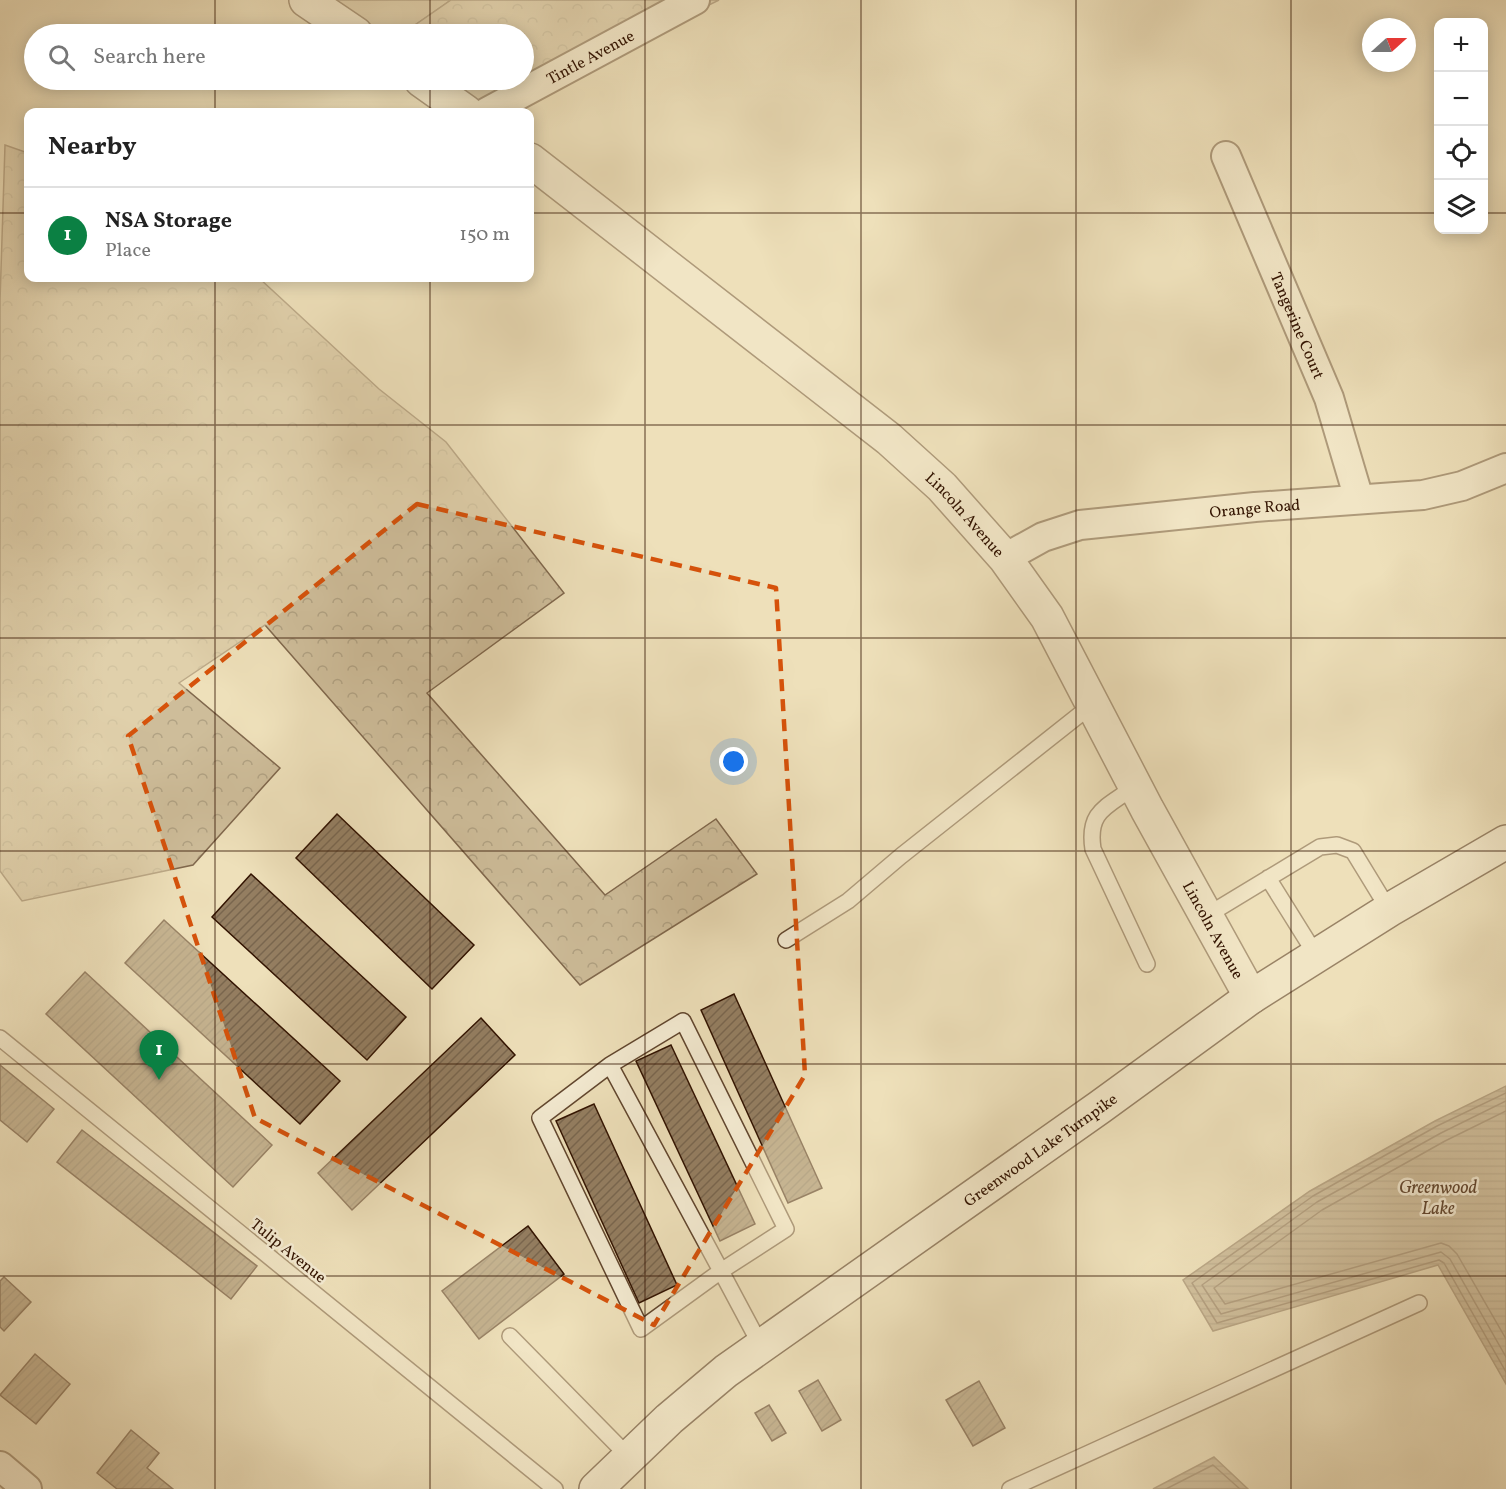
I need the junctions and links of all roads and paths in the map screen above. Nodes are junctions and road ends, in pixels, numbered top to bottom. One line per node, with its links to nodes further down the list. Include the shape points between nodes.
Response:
1 (306, 0): 3 (street)
2 (694, 0): 4 (street, Tintle Avenue)
3 (341, 24)
4 (534, 87)
5 (435, 90): 7 (street)
6 (528, 90): 8 (street, Tintle Avenue)
7 (460, 108)
8 (494, 108)
9 (1226, 156): 12 (street, Tangerine Court, via 1329,398)
10 (534, 163): 13 (street, Lincoln Avenue, via 889,439 942,487)
11 (1506, 468): 12 (street, Orange Road, via 1462,486 1423,495)
12 (1359, 499): 13 (street, Orange Road, via 1080,525 1043,537)
13 (1005, 558): 14 (street, Lincoln Avenue, via 1047,617)
14 (1093, 704): 15 (street, Lincoln Avenue); 20 (lane, via 848,901)
15 (1135, 786): 19 (street, Lincoln Avenue); 22 (lane, via 1095,816 1090,830 1093,849)
16 (1506, 843): 18 (street, Greenwood Lake Turnpike)
17 (1268, 878): 18 (lane, via 1320,847 1337,845 1353,851); 19 (lane); 21 (lane)
18 (1389, 910): 21 (street, Greenwood Lake Turnpike)
19 (1206, 916): 23 (street, Lincoln Avenue)
20 (786, 940)
21 (1316, 955): 23 (street, Greenwood Lake Turnpike)
22 (1147, 964)
23 (1251, 997): 29 (street, Greenwood Lake Turnpike)
24 (0, 1038): 33 (lane, Tulip Avenue)
25 (610, 1065): 26 (lane); 26 (lane, via 683,1021 786,1229); 26 (lane, via 540,1118 641,1329)
26 (721, 1271): 29 (lane)
27 (1419, 1303): 35 (lane)
28 (510, 1336): 30 (lane)
29 (761, 1346): 30 (street, Greenwood Lake Turnpike, via 677,1412)
30 (629, 1457): 34 (street, Greenwood Lake Turnpike)
31 (0, 1466): 32 (street)
32 (27, 1489)
33 (555, 1489)
34 (596, 1489)
35 (1010, 1489)

